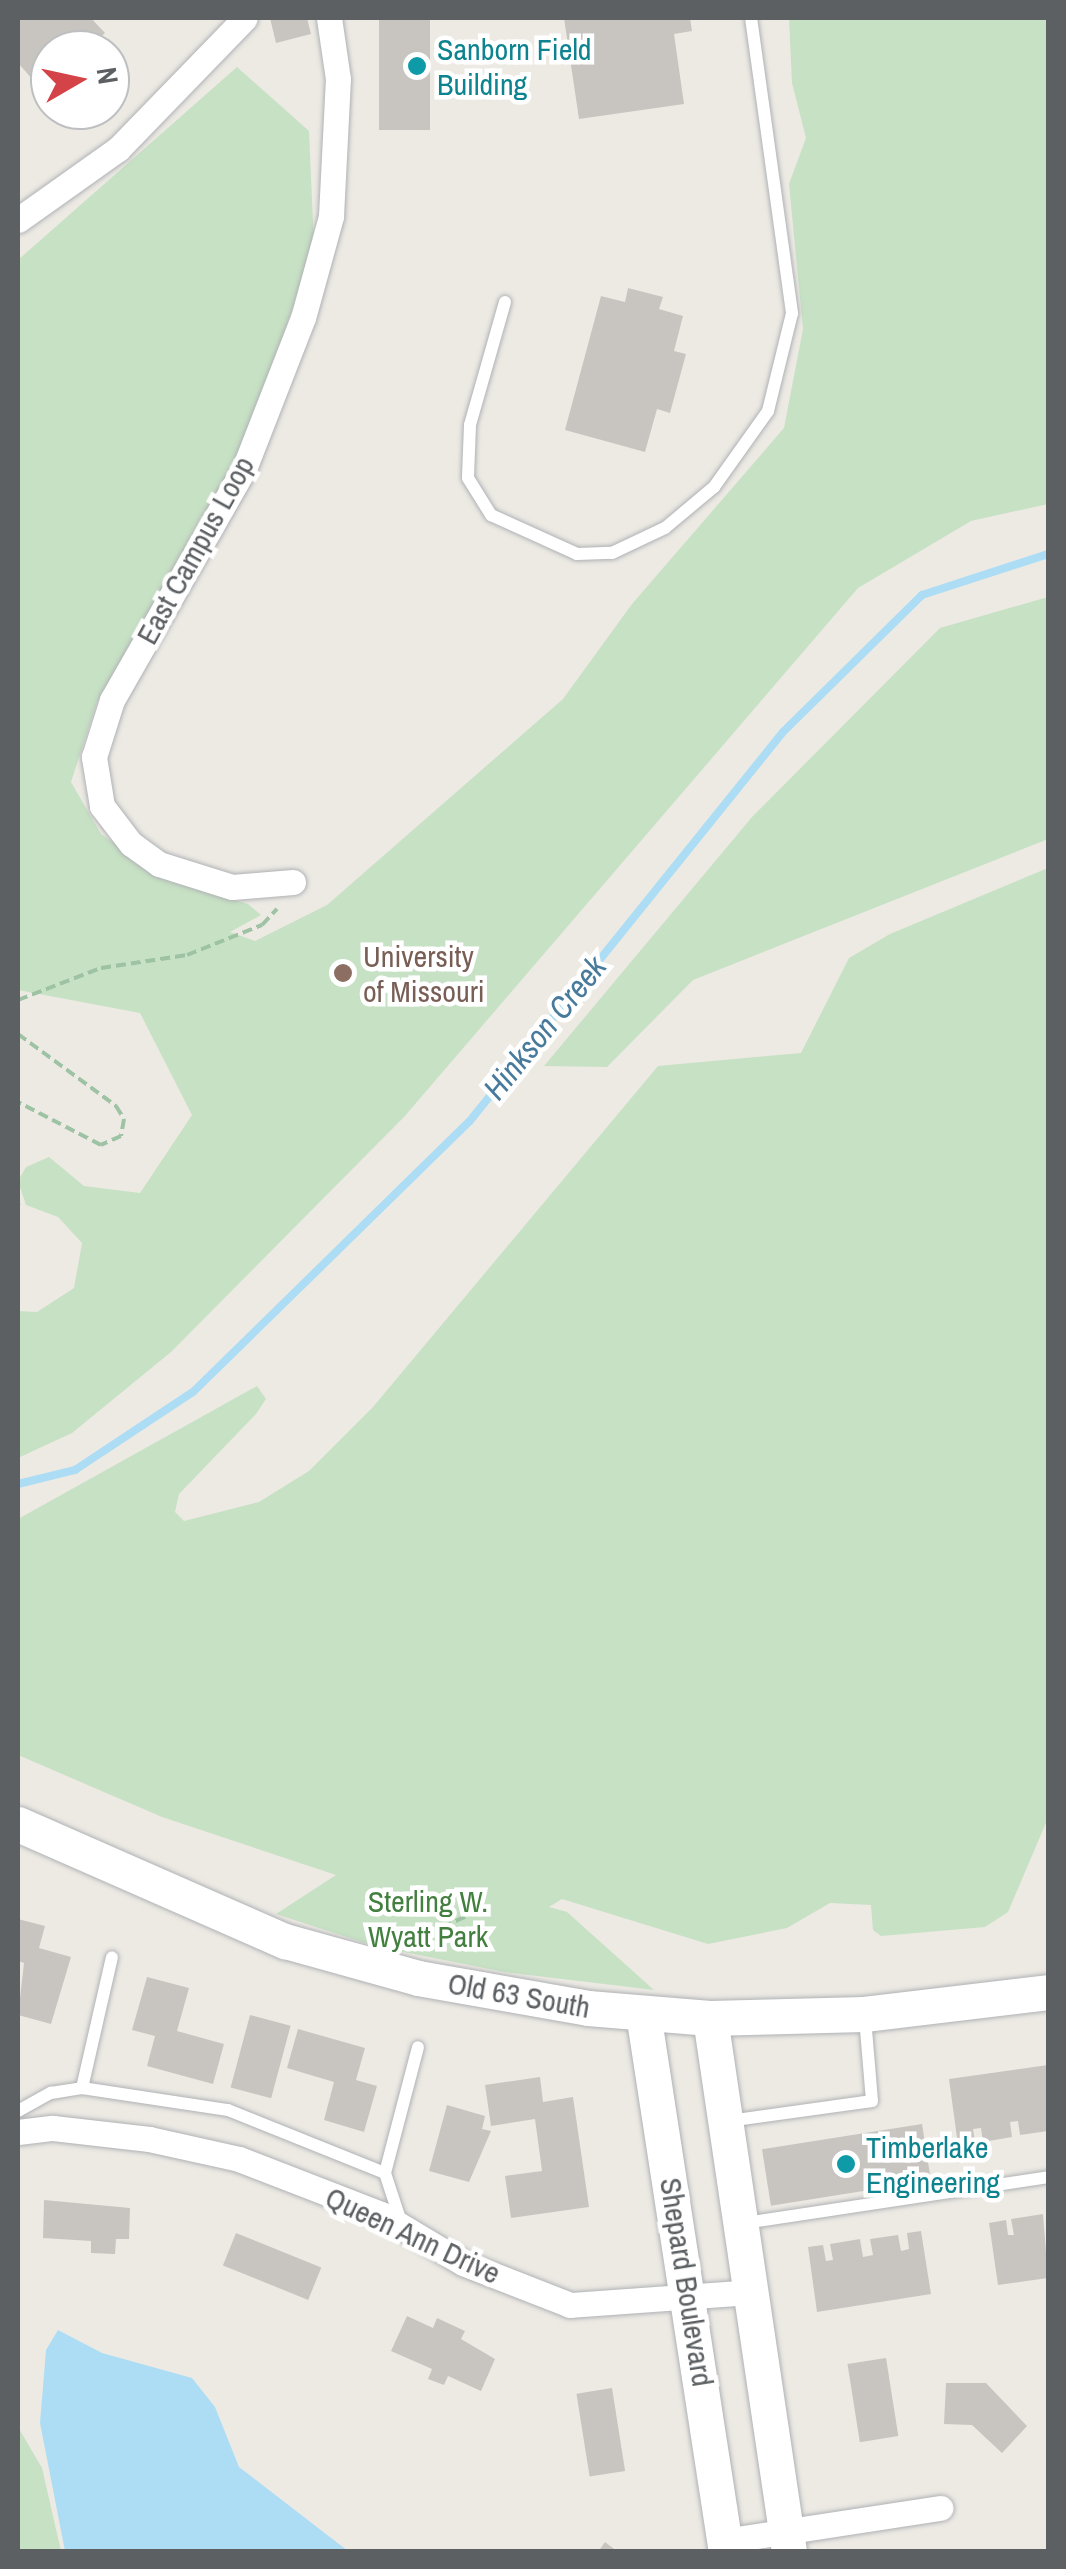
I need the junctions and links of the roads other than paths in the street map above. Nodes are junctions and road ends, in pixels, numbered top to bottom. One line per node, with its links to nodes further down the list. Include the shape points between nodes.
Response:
1 (245, 18): 4 (street, via 118,150)
2 (328, 18): 6 (street, East Campus Loop, via 338,79 331,216 303,318 244,469 112,700 94,757 102,806 131,844 158,864 232,887)
3 (751, 18): 5 (lane, via 792,314 768,411 714,487 665,528 612,553 577,554 491,515 468,478 470,424)
4 (18, 220)
5 (505, 302)
6 (288, 883)
7 (18, 1824): 10 (main road, Old 63 South, via 285,1941 418,1978)
8 (112, 1957): 14 (lane)
9 (1048, 1992): 11 (main road, Old 63 South)
10 (643, 2013): 12 (main road, Old 63 South); 23 (main road, Shepard Boulevard)
11 (864, 2014): 12 (main road, Old 63 South); 16 (lane, via 872,2100)
12 (710, 2018): 16 (main road, Shepard Boulevard)
13 (418, 2047): 18 (lane)
14 (82, 2088): 15 (lane, via 51,2093); 18 (lane, via 228,2110)
15 (18, 2112)
16 (726, 2122): 20 (main road, Shepard Boulevard)
17 (18, 2132): 21 (street, Queen Ann Drive, via 53,2128 148,2139 238,2159)
18 (385, 2173): 21 (lane)
19 (1048, 2177): 20 (lane)
20 (742, 2223): 22 (main road, Shepard Boulevard)
21 (403, 2228): 23 (street, Queen Ann Drive, via 463,2263 570,2304)
22 (752, 2292): 23 (street, Queen Ann Drive); 25 (main road, Shepard Boulevard)
23 (690, 2300): 26 (main road, Shepard Boulevard)
24 (940, 2508): 25 (street)
25 (788, 2542): 26 (street)
26 (725, 2546)

